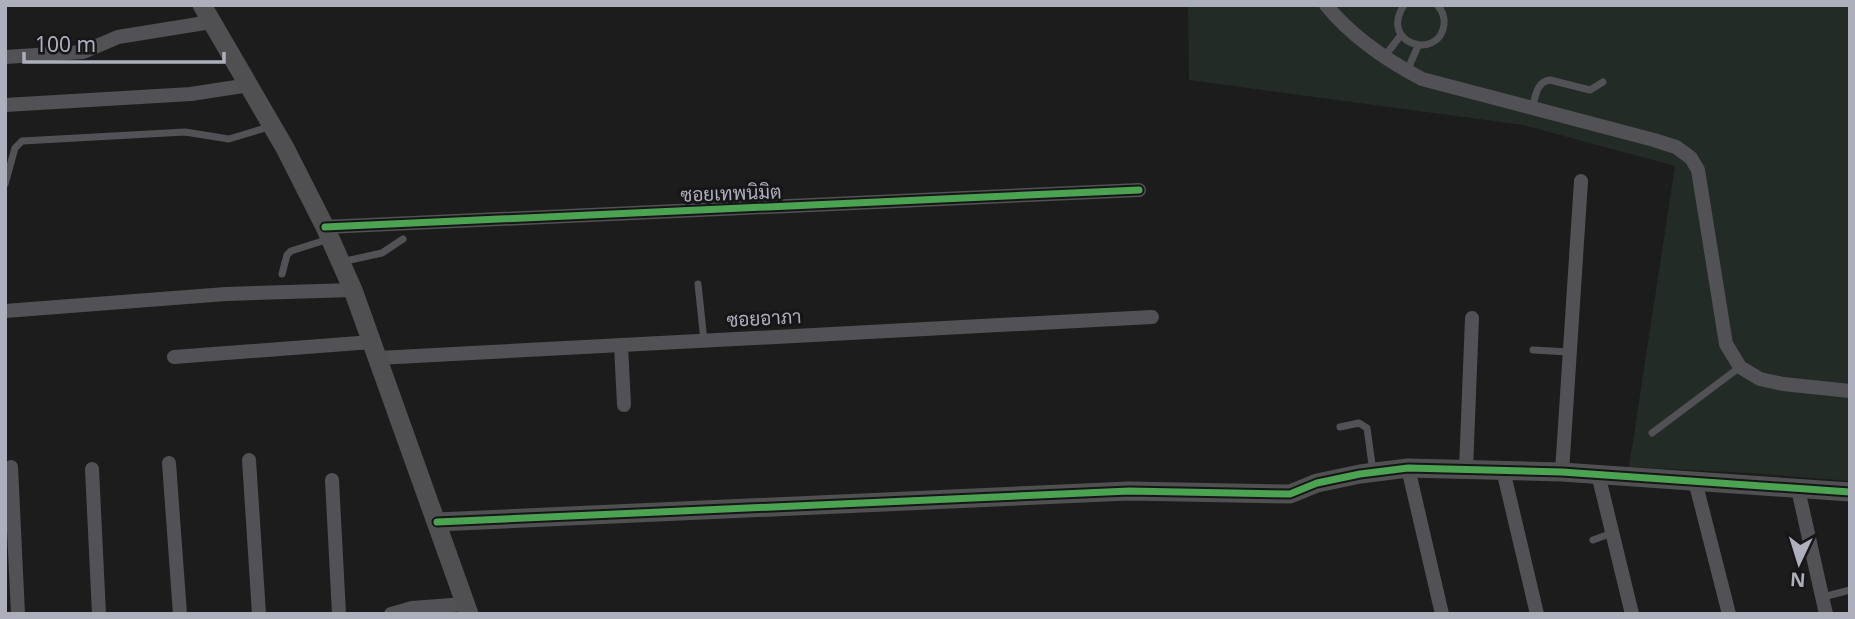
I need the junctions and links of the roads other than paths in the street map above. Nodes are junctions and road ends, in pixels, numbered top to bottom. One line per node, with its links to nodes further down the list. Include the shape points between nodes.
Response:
1 (1326, 5): 7 (street)
2 (1404, 5): 5 (lane, via 1397,25)
3 (1437, 5): 6 (lane, via 1445,19 1444,30 1429,45)
4 (207, 14): 8 (street, via 118,37 83,52); 11 (street)
5 (1401, 35): 6 (lane); 7 (lane)
6 (1418, 46): 9 (lane)
7 (1384, 57): 9 (street)
8 (5, 58)
9 (1407, 71): 13 (street)
10 (1603, 82): 13 (lane, via 1590,90 1544,81)
11 (249, 85): 12 (street, via 191,94); 14 (street)
12 (5, 104)
13 (1532, 109): 33 (street, via 1665,143 1691,158 1704,200 1726,344)
14 (272, 125): 16 (lane, via 229,139 185,132 22,141 15,148); 18 (street)
15 (1581, 181): 31 (street)
16 (5, 184)
17 (1139, 190): 18 (street, ซอยเทพนิมิต)
18 (327, 233): 20 (street); 21 (lane, via 290,251)
19 (403, 239): 20 (lane, via 382,253)
20 (340, 262): 23 (street)
21 (282, 274)
22 (698, 284): 27 (lane)
23 (353, 290): 24 (street, via 226,294); 29 (street)
24 (5, 311)
25 (1152, 317): 27 (street, ซอยอาภา)
26 (1472, 318): 43 (street)
27 (704, 341): 28 (street, ซอยอาภา)
28 (621, 345): 29 (street, ซอยอาภา); 35 (street)
29 (375, 350): 32 (street, ซอยอาภา); 52 (street)
30 (1533, 350): 31 (lane)
31 (1570, 352): 45 (street)
32 (174, 357)
33 (1740, 367): 34 (street, via 1759,379); 37 (lane)
34 (1850, 391)
35 (624, 405)
36 (1340, 427): 46 (lane, via 1359,423 1367,428)
37 (1652, 433)
38 (249, 460): 61 (street)
39 (169, 463): 60 (street)
40 (11, 467): 58 (street)
41 (92, 468): 59 (street)
42 (1408, 468): 43 (street); 46 (street); 64 (street)
43 (1466, 469): 44 (street)
44 (1503, 470): 45 (street); 65 (street)
45 (1562, 472): 47 (street)
46 (1373, 473): 52 (street, via 1317,483 1290,494 1129,491)
47 (1598, 474): 49 (street); 53 (street)
48 (332, 480): 62 (street)
49 (1695, 481): 50 (street); 67 (street)
50 (1798, 489): 51 (street); 56 (street)
51 (1850, 492)
52 (437, 522): 57 (street)
53 (1612, 533): 54 (lane); 66 (street)
54 (1593, 540)
55 (1850, 590): 56 (lane)
56 (1822, 597): 68 (street)
57 (467, 609): 63 (street, via 412,608)
58 (18, 614)
59 (99, 614)
60 (180, 614)
61 (259, 614)
62 (339, 614)
63 (391, 614)
64 (1442, 614)
65 (1537, 614)
66 (1632, 614)
67 (1729, 614)
68 (1826, 614)

